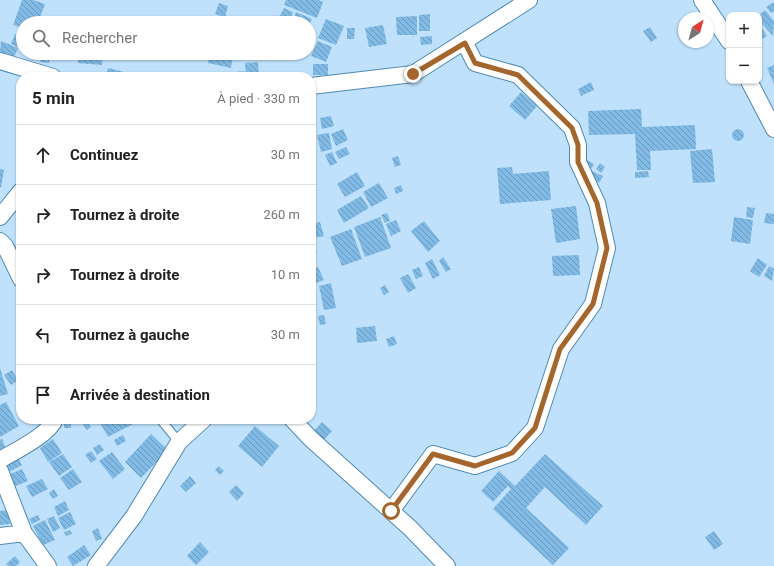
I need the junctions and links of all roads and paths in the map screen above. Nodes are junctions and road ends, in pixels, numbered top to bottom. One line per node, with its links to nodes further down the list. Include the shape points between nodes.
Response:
1 (529, 0): 4 (street)
2 (702, 0): 3 (street)
3 (726, 36)
4 (465, 43): 8 (street, via 413,74); 21 (street, via 475,63 518,75 572,128 578,145 578,162 597,203 607,248 593,304 560,349 535,428 512,453 475,466 433,454)
5 (0, 61): 6 (street)
6 (36, 72)
7 (752, 84): 9 (street)
8 (316, 85)
9 (774, 129)
10 (16, 197): 11 (street)
11 (0, 217)
12 (0, 241): 13 (street)
13 (16, 268)
14 (53, 424): 19 (street, via 32,441)
15 (164, 424): 18 (lane)
16 (199, 424): 18 (street)
17 (297, 424): 21 (street)
18 (179, 442): 25 (street, via 134,516)
19 (0, 460)
20 (0, 471): 22 (street)
21 (391, 511): 26 (street)
22 (24, 534): 23 (street); 24 (street)
23 (0, 536)
24 (48, 566)
25 (96, 566)
26 (447, 566)

